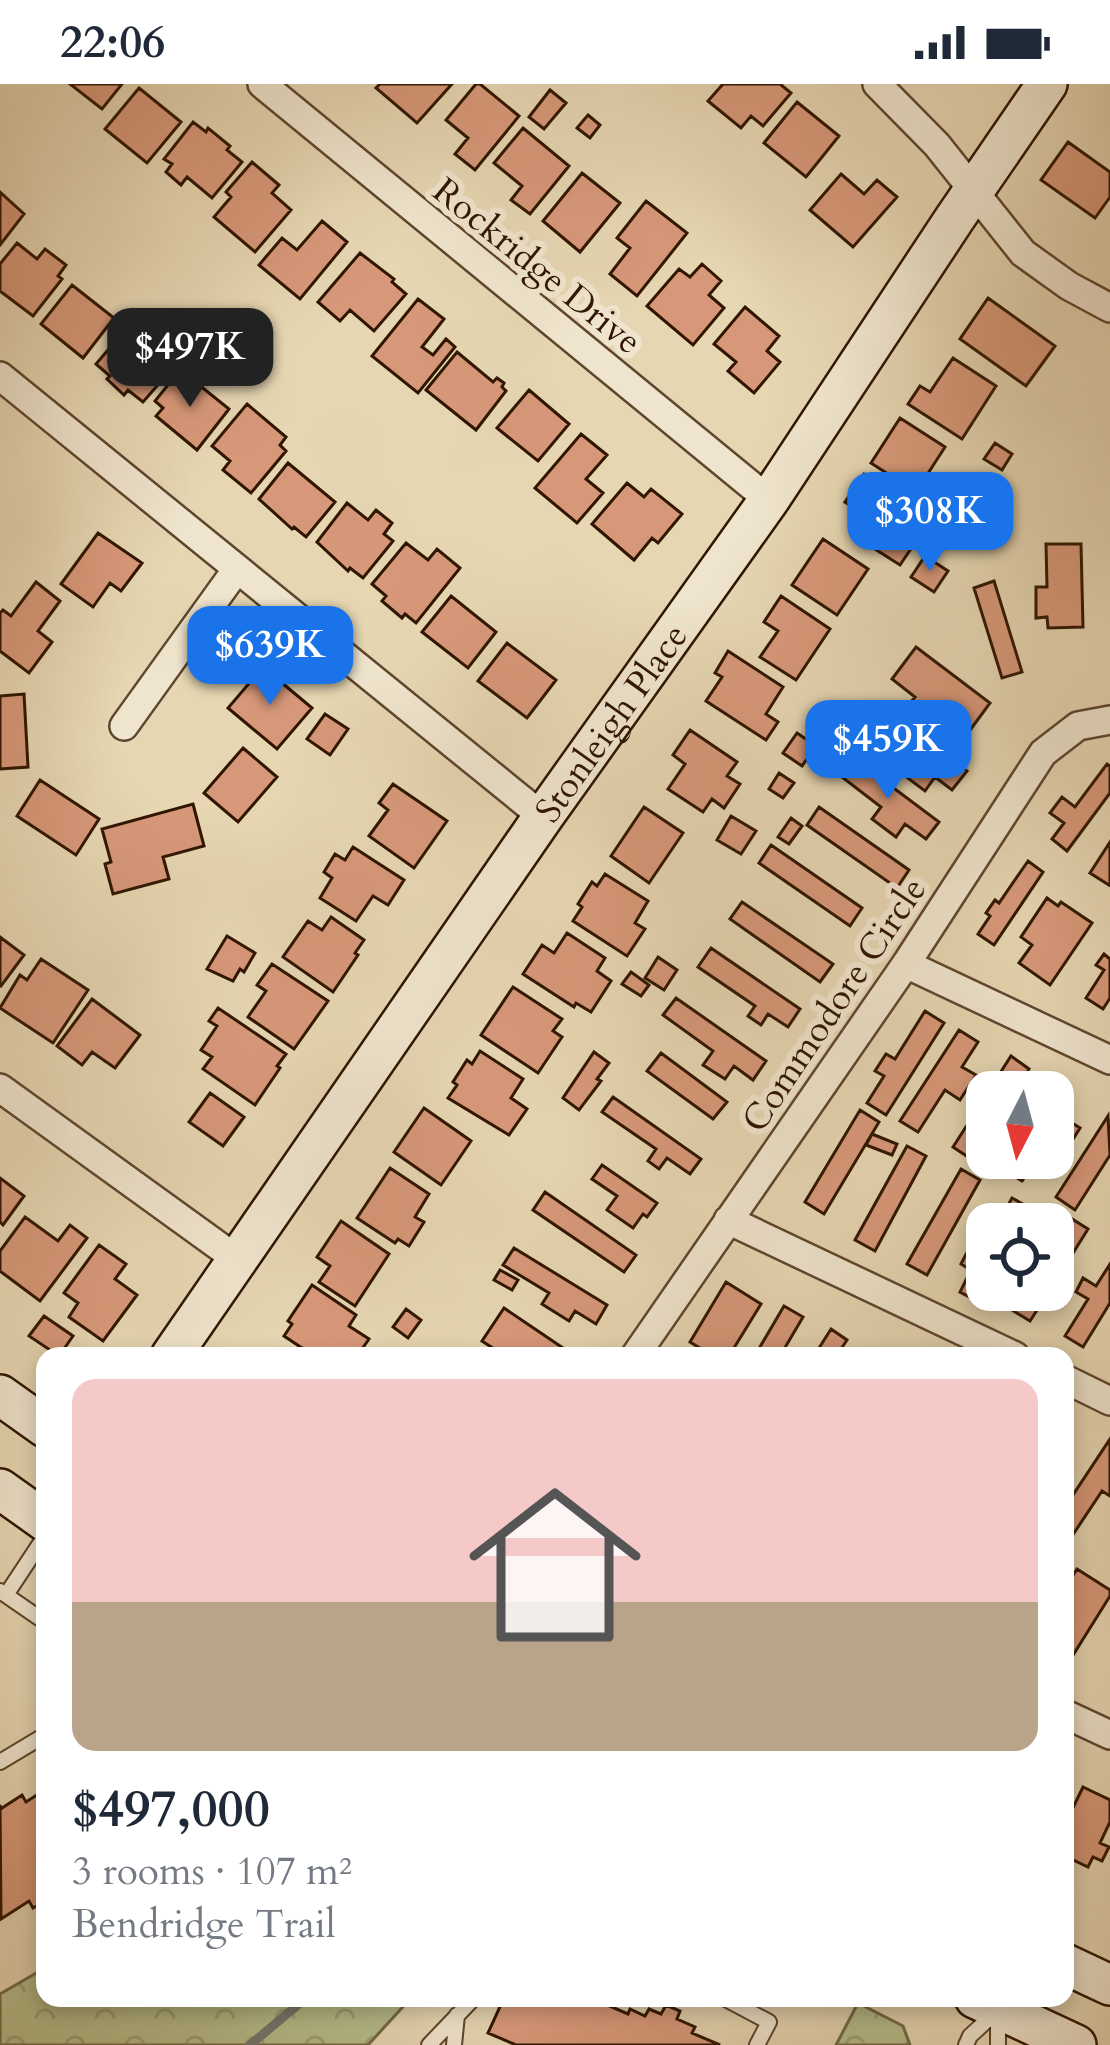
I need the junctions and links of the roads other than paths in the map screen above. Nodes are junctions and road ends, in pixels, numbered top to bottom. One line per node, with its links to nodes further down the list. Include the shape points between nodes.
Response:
1 (262, 84): 7 (street, Rockridge Drive)
2 (877, 84): 4 (street)
3 (1047, 84): 4 (street, Stonleigh Place)
4 (973, 191): 5 (street, via 1023,254); 7 (street, Stonleigh Place)
5 (1110, 308)
6 (0, 376): 8 (street)
7 (769, 500): 11 (street, Stonleigh Place)
8 (237, 568): 10 (street); 11 (street)
9 (1110, 721): 12 (street, Commodore Circle, via 1078,726 1043,753)
10 (124, 726)
11 (543, 817): 16 (street, Stonleigh Place)
12 (906, 964): 13 (street); 15 (street, Commodore Circle)
13 (1110, 1060)
14 (0, 1088): 16 (street)
15 (728, 1220): 18 (street, Commodore Circle); 19 (street)
16 (238, 1260): 17 (street, Stonleigh Place)
17 (177, 1347)
18 (641, 1347)
19 (996, 1347)
20 (1074, 1383): 22 (street)
21 (0, 1395): 23 (street)
22 (1110, 1401)
23 (36, 1421)
24 (0, 1489): 25 (street)
25 (36, 1515)
26 (36, 1548): 27 (lane)
27 (3, 1593): 28 (lane)
28 (36, 1616)
29 (1074, 1718): 30 (street)
30 (1110, 1735)
31 (36, 1740): 32 (lane)
32 (0, 1762)
33 (1074, 1968): 34 (street)
34 (1110, 1985)
35 (465, 2007): 38 (lane)
36 (741, 2007): 41 (lane, via 769,2022)
37 (993, 2013): 42 (lane); 43 (street)
38 (457, 2015): 39 (lane); 40 (lane)
39 (430, 2045)
40 (454, 2045)
41 (757, 2045)
42 (966, 2045)
43 (1076, 2045)

